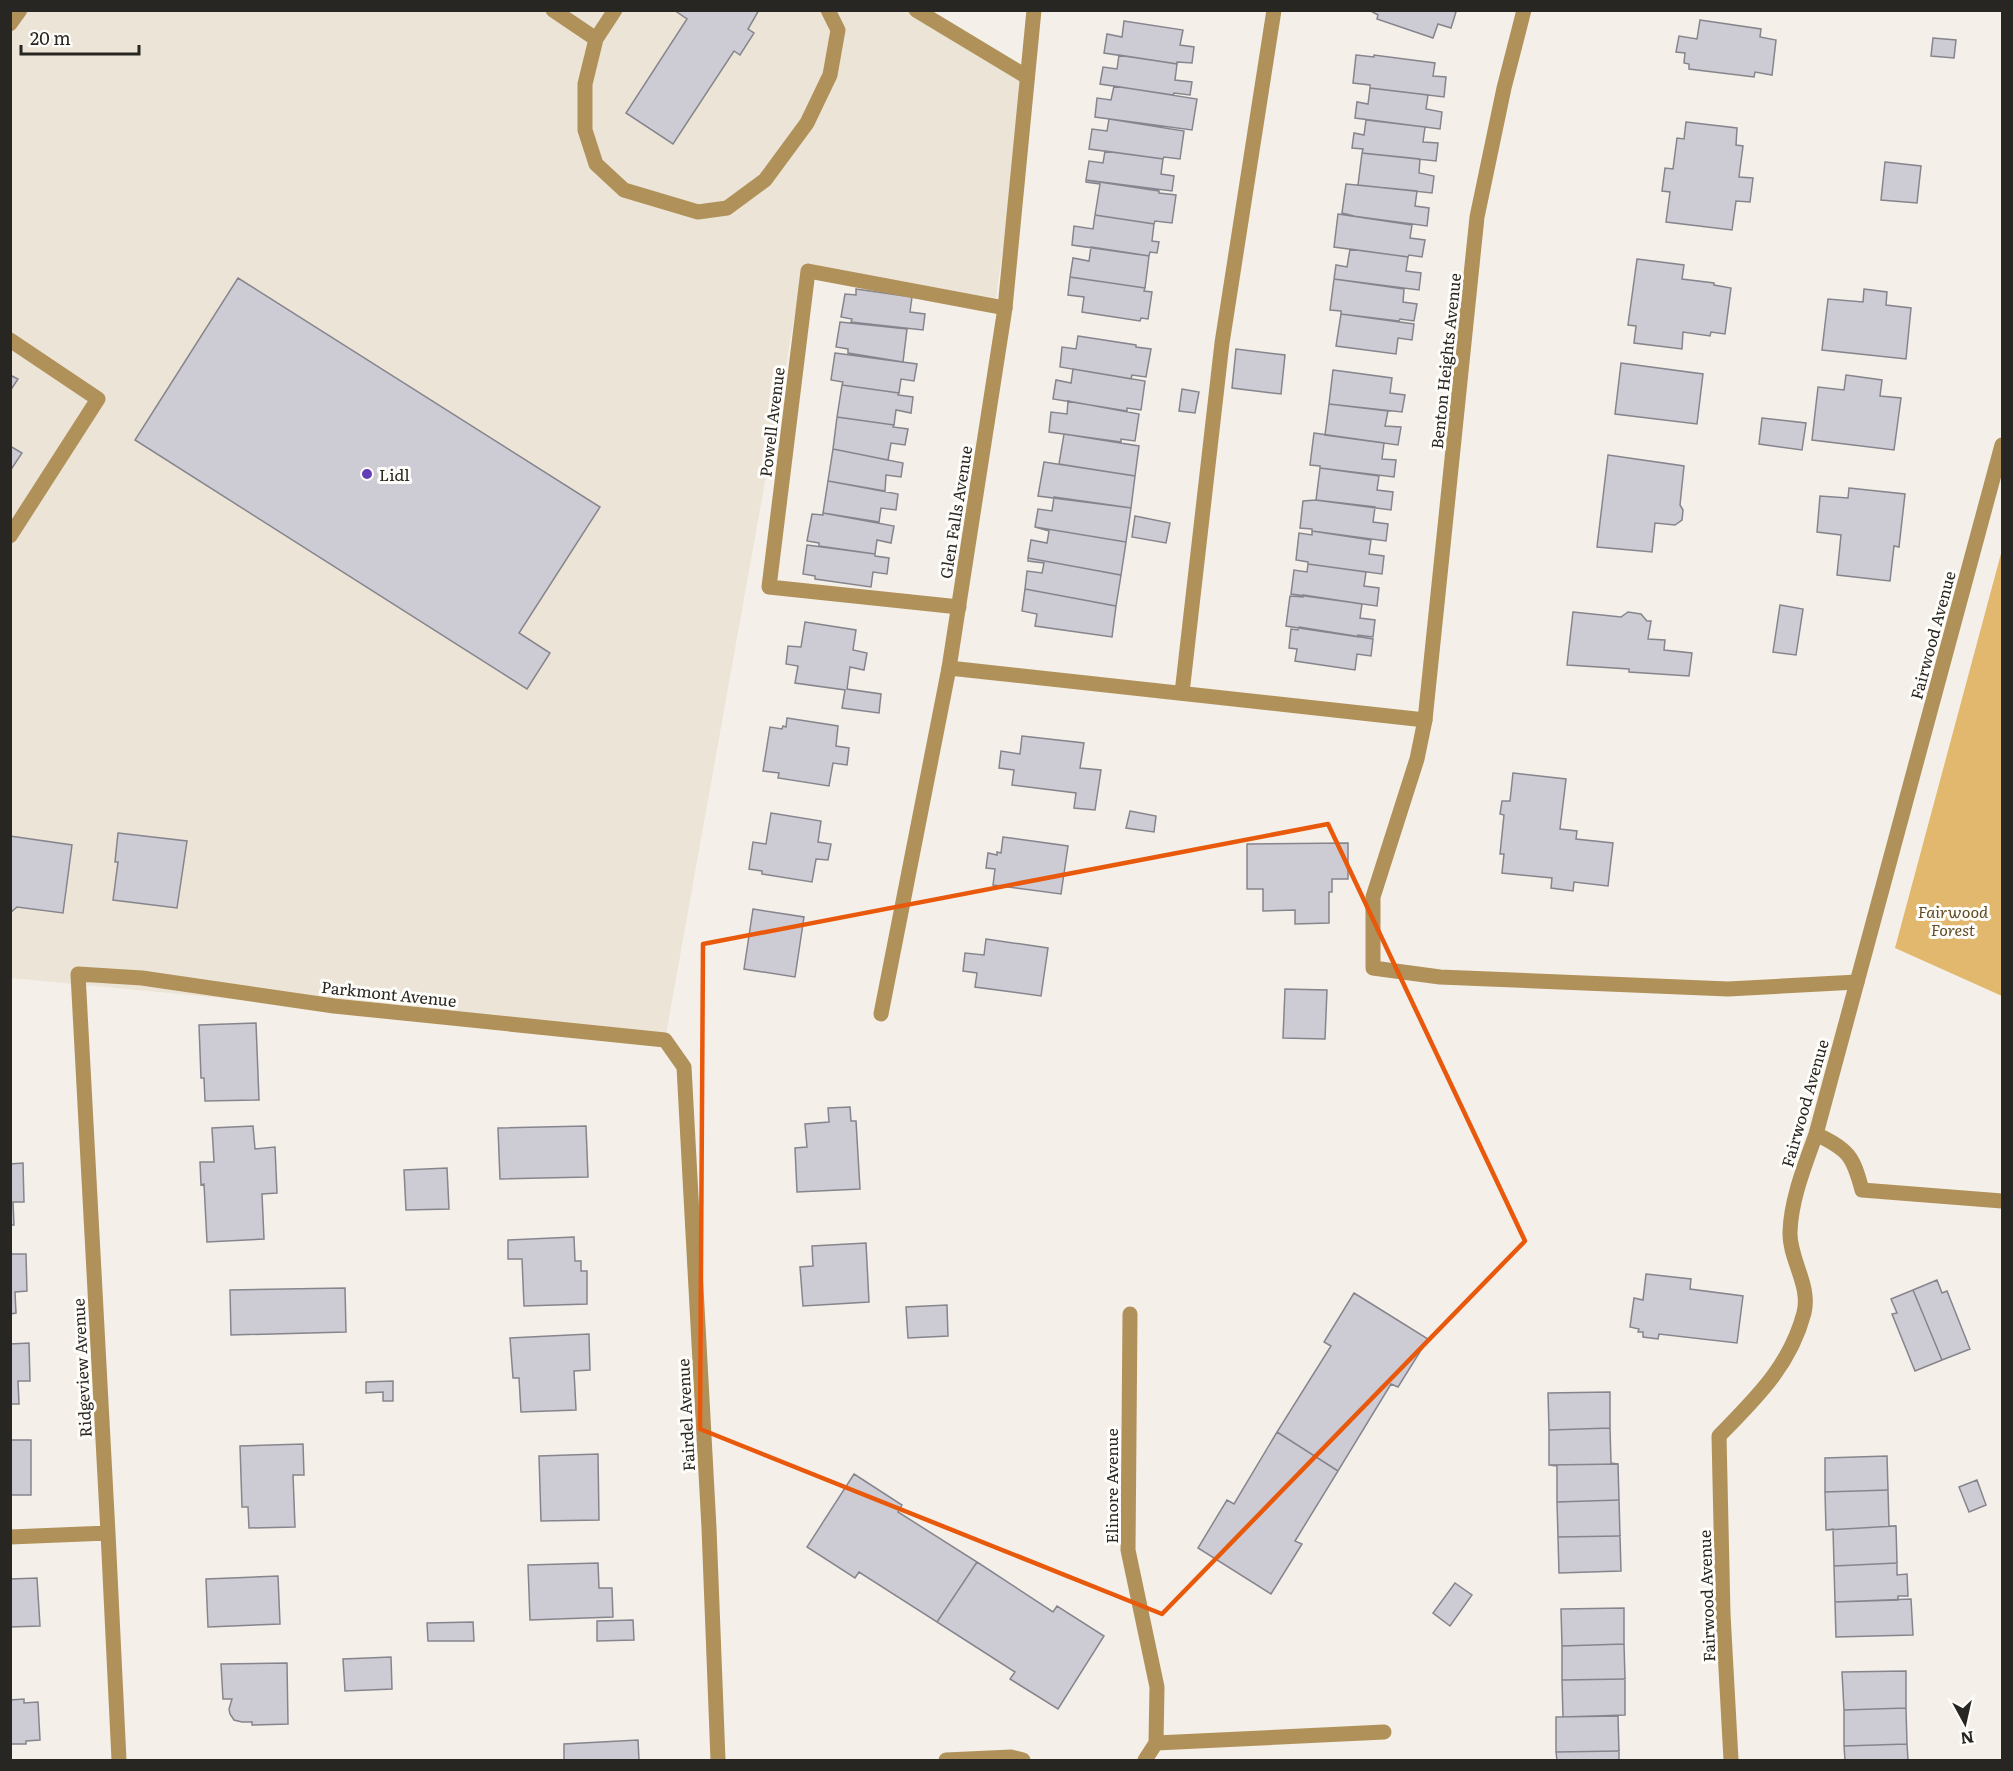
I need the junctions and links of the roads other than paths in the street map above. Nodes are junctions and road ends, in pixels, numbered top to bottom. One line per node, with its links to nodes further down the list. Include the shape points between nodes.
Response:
1 (20, 10): 9 (street)
2 (553, 10): 10 (street)
3 (615, 10): 10 (street)
4 (828, 10): 10 (street, via 838,30 830,75 807,123 765,180 727,208 698,212 624,190 596,164 585,130 585,84)
5 (916, 10): 11 (street)
6 (1034, 10): 11 (street, Glen Falls Avenue)
7 (1274, 10): 18 (street, via 1222,343)
8 (1524, 10): 19 (street, Benton Heights Avenue, via 1478,217)
9 (10, 24)
10 (596, 39)
11 (1027, 77): 12 (street, Glen Falls Avenue)
12 (1005, 308): 16 (street, Glen Falls Avenue); 16 (street, Powell Avenue, via 808,271 769,587)
13 (10, 340): 15 (street, via 98,399)
14 (2002, 445): 21 (street, Fairwood Avenue)
15 (10, 537)
16 (958, 607): 17 (street, Glen Falls Avenue)
17 (949, 668): 18 (street); 22 (street, Glen Falls Avenue)
18 (1182, 693): 19 (street)
19 (1425, 720): 21 (street, Benton Heights Avenue, via 1417,759 1373,897 1373,968 1440,977 1728,988)
20 (78, 974): 23 (street, Parkmont Avenue, via 142,978 334,1006 665,1040); 27 (street, Ridgeview Avenue)
21 (1857, 982): 24 (street, Fairwood Avenue)
22 (881, 1014)
23 (684, 1067): 32 (street, Fairdel Avenue)
24 (1816, 1134): 25 (street, via 1840,1146 1855,1165 1862,1190); 36 (street, Fairwood Avenue, via 1802,1173 1790,1233 1805,1292 1804,1312 1786,1360 1719,1436)
25 (2002, 1201)
26 (1130, 1314): 30 (street, Elinore Avenue, via 1128,1550 1158,1687)
27 (108, 1533): 28 (street); 31 (street, Ridgeview Avenue)
28 (10, 1537)
29 (1384, 1732): 30 (street)
30 (1156, 1743): 35 (street, Elinore Avenue)
31 (119, 1761)
32 (718, 1761)
33 (946, 1761): 34 (street, via 1011,1757)
34 (1023, 1761)
35 (1145, 1761)
36 (1731, 1761)

